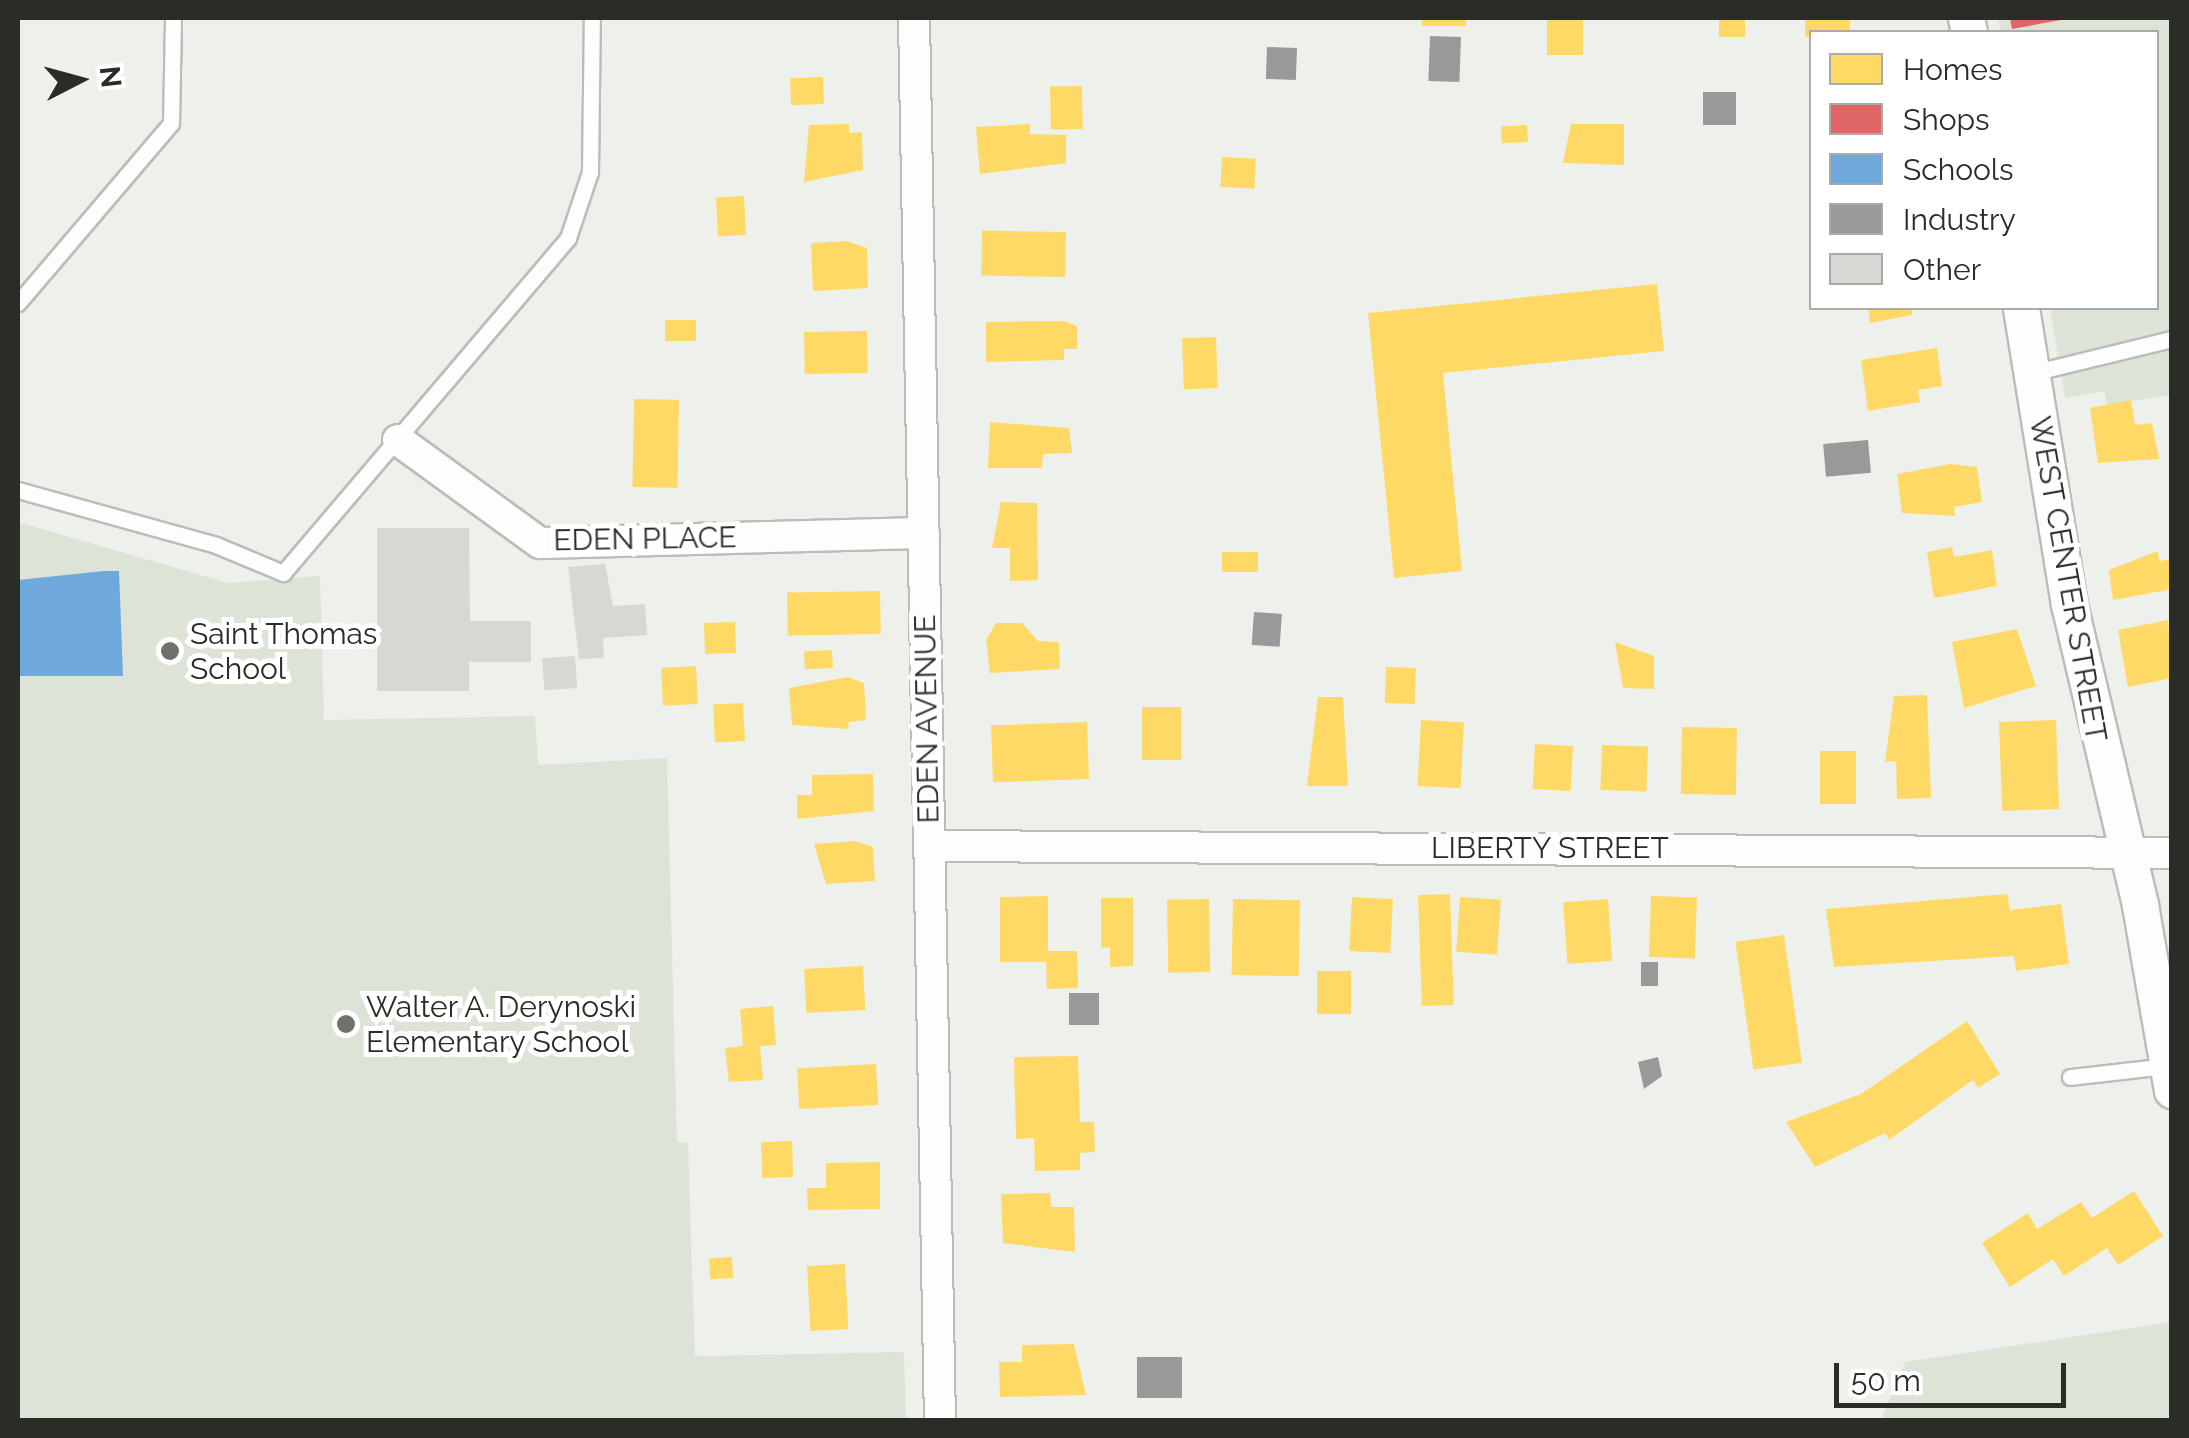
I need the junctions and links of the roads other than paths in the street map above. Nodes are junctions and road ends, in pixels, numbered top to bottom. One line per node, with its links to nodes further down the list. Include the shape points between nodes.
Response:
1 (173, 18): 4 (lane, via 171,123)
2 (592, 18): 8 (lane, via 590,172 568,238)
3 (914, 18): 10 (street, EDEN AVENUE)
4 (18, 303)
5 (2021, 310): 7 (street, WEST CENTER STREET)
6 (2172, 339): 7 (lane)
7 (2032, 373): 12 (street, WEST CENTER STREET, via 2068,604)
8 (398, 440): 9 (lane, via 284,573); 10 (street, EDEN PLACE, via 540,543)
9 (18, 490)
10 (924, 533): 11 (street, EDEN AVENUE)
11 (928, 846): 12 (street, LIBERTY STREET); 16 (street, EDEN AVENUE)
12 (2123, 850): 13 (street, LIBERTY STREET); 15 (street, WEST CENTER STREET)
13 (2172, 853)
14 (2070, 1077): 15 (lane)
15 (2169, 1078)
16 (940, 1420)

